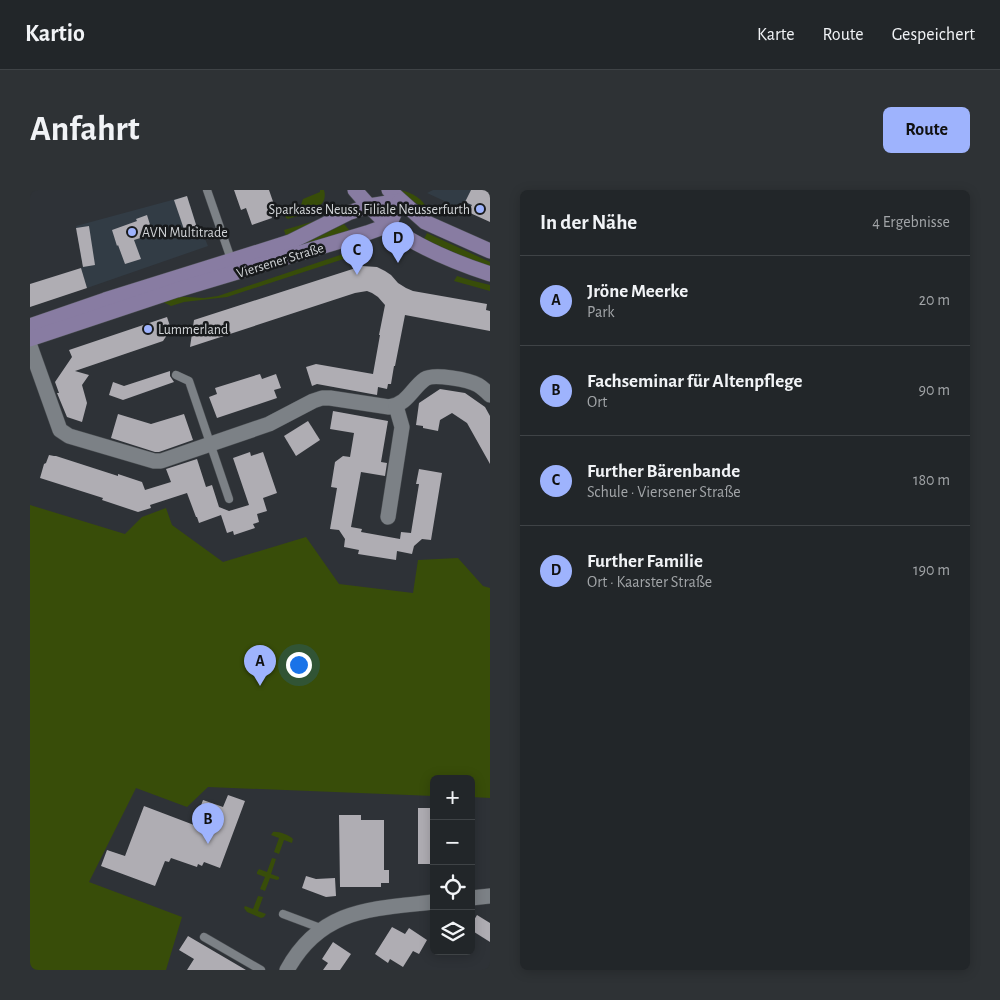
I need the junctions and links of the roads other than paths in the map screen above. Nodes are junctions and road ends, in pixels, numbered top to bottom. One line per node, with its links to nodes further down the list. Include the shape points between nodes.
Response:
1 (207, 190): 8 (lane)
2 (355, 190): 5 (main road)
3 (389, 190): 4 (main road)
4 (400, 201): 5 (main road, Viersener Straße); 6 (main road); 7 (main road, via 425,222)
5 (369, 206): 6 (main road); 8 (main road, Viersener Straße)
6 (389, 225): 8 (main road, Viersener Straße); 9 (main road, via 430,249)
7 (490, 252)
8 (234, 267): 10 (main road, Viersener Straße, via 105,300); 11 (main road, Viersener Straße, via 177,290)
9 (490, 274)
10 (30, 326)
11 (30, 339)
12 (30, 346): 16 (street, via 58,427 63,433 154,462)
13 (176, 375): 16 (lane, via 189,381)
14 (490, 395): 15 (street, via 472,382 437,376 425,379)
15 (396, 406): 16 (street, via 322,398 269,424); 18 (street, via 402,427)
16 (210, 444): 17 (lane)
17 (228, 499)
18 (388, 517)
19 (490, 896): 20 (street)
20 (475, 898)
21 (430, 902): 23 (street, via 372,909 338,920)
22 (283, 914): 23 (lane)
23 (323, 929): 26 (street, via 306,944)
24 (204, 937): 25 (lane)
25 (261, 970)
26 (287, 970)

